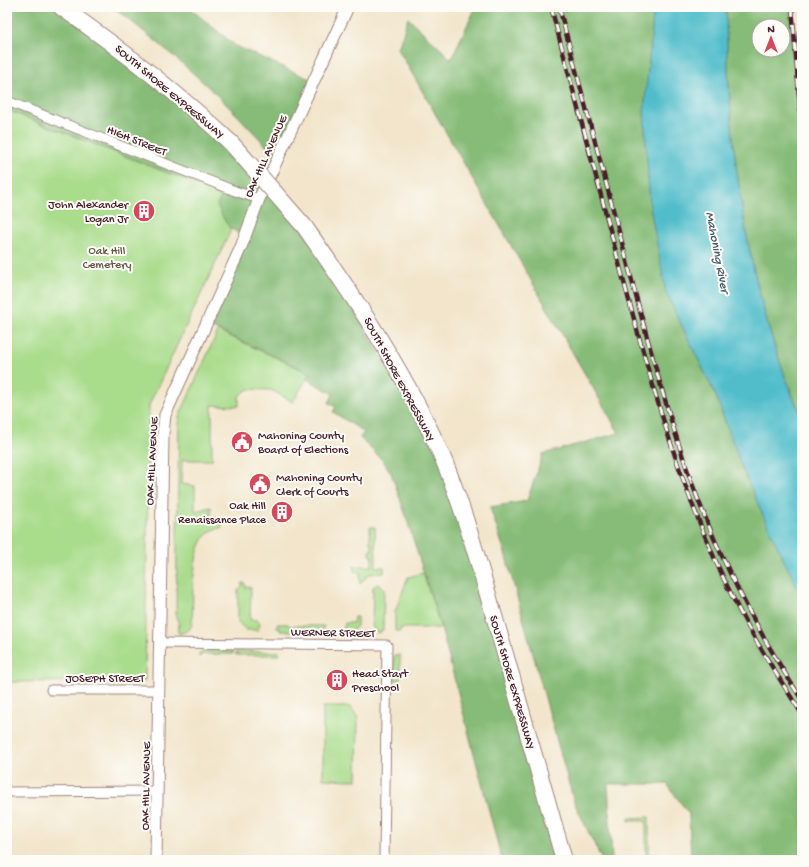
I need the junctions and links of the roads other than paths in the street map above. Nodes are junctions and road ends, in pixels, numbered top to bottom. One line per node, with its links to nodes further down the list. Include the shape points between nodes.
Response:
1 (61, 7): 12 (highway, SOUTH SHORE EXPRESSWAY, bridge, via 160,80 231,143 304,226 385,346 418,406 446,467 471,535)
2 (346, 8): 4 (street, OAK HILL AVENUE)
3 (7, 101): 4 (street, HIGH STREET, via 235,192)
4 (259, 199): 5 (street, OAK HILL AVENUE, via 241,247 165,415)
5 (160, 643): 7 (street, OAK HILL AVENUE); 11 (street, WERNER STREET, via 387,645)
6 (51, 690): 7 (street, JOSEPH STREET)
7 (159, 690): 9 (street, OAK HILL AVENUE)
8 (7, 792): 9 (street)
9 (157, 792): 10 (street, OAK HILL AVENUE)
10 (156, 860)
11 (384, 860)
12 (564, 860)

